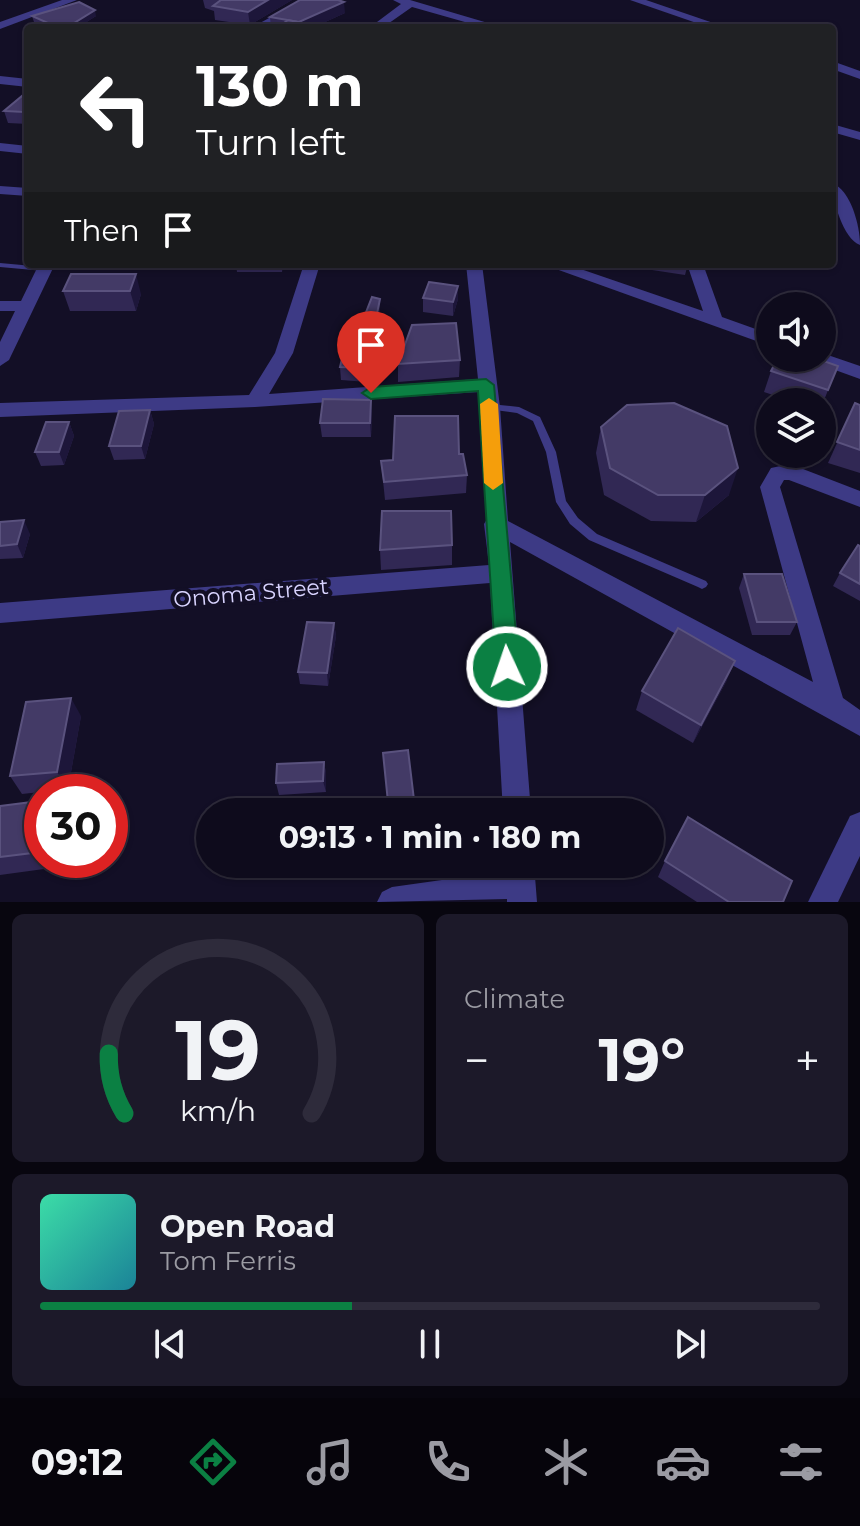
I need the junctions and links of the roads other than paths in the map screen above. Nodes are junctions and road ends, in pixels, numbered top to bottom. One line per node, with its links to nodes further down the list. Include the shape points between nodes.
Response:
1 (72, 0): 11 (street)
2 (310, 0): 7 (street)
3 (447, 0): 6 (street)
4 (635, 0): 10 (street)
5 (404, 2): 6 (street); 8 (street)
6 (429, 10): 9 (street)
7 (265, 24)
8 (379, 24)
9 (483, 24)
10 (710, 24)
11 (0, 26)
12 (836, 66): 13 (street)
13 (860, 75)
14 (0, 80): 15 (street)
15 (24, 83)
16 (836, 129): 17 (street)
17 (860, 136)
18 (0, 147): 19 (street)
19 (24, 150)
20 (0, 190): 21 (street)
21 (24, 192)
22 (836, 195): 23 (street)
23 (860, 240)
24 (0, 265): 25 (lane)
25 (24, 266)
26 (44, 268): 32 (street)
27 (311, 268): 39 (street, via 284,353)
28 (474, 268): 38 (street)
29 (562, 268): 33 (street)
30 (696, 268): 33 (street)
31 (0, 306): 32 (street)
32 (25, 306): 35 (street)
33 (714, 319): 34 (street)
34 (756, 335)
35 (0, 360)
36 (836, 364): 37 (street)
37 (860, 373)
38 (488, 396): 39 (street); 42 (street); 44 (lane, via 537,419 551,452 561,502 574,521 593,537)
39 (255, 401): 40 (street)
40 (0, 410)
41 (860, 499): 46 (street, via 790,472 778,473 770,487)
42 (495, 524): 43 (street); 46 (street)
43 (502, 573): 45 (street, Onoma Street); 48 (street)
44 (702, 584)
45 (0, 613)
46 (832, 705): 47 (street)
47 (860, 724)
48 (516, 798)
49 (860, 826): 52 (street)
50 (521, 883): 51 (street)
51 (392, 902)
52 (823, 902)

